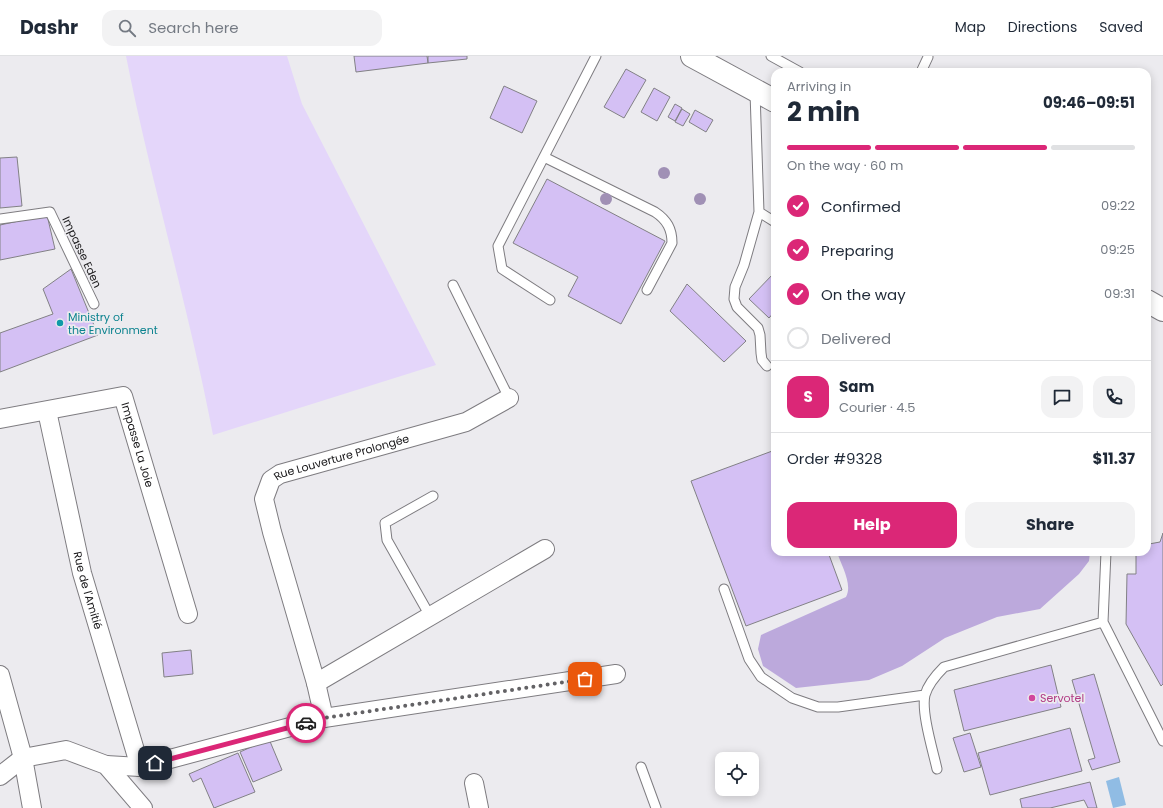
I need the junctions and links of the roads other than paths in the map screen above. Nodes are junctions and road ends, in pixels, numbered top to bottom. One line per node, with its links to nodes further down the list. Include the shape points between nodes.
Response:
1 (596, 56): 9 (lane)
2 (692, 56): 7 (main road)
3 (771, 56): 5 (lane)
4 (928, 57): 6 (lane)
5 (793, 68)
6 (923, 68)
7 (755, 90): 8 (main road); 10 (lane)
8 (771, 99)
9 (544, 157): 14 (lane, via 663,218 669,226 672,243); 15 (lane, via 498,246 502,269)
10 (759, 212): 12 (lane); 19 (lane, via 735,288 734,299 737,307 758,328 762,360)
11 (0, 219): 17 (lane, Impasse Eden, via 50,212)
12 (771, 220)
13 (453, 285): 20 (lane)
14 (647, 290)
15 (550, 300)
16 (1151, 303): 18 (main road)
17 (94, 304)
18 (1163, 310)
19 (767, 366)
20 (509, 398): 32 (street, Rue Louverture Prolongée, via 466,422 280,474 271,480 264,499)
21 (47, 412): 22 (street, Impasse La Joie); 27 (street, Impasse La Joie, via 124,396); 38 (street, Rue de l'Amitié, via 82,573)
22 (0, 419)
23 (433, 496): 28 (lane, via 385,523 387,540)
24 (545, 550): 28 (street)
25 (1106, 556): 29 (lane)
26 (724, 590): 33 (lane, via 749,659 761,677 792,698 818,707 838,707)
27 (188, 614)
28 (430, 616): 32 (street)
29 (1103, 622): 33 (lane, via 944,666 931,681); 35 (lane)
30 (616, 674): 34 (street)
31 (0, 679): 36 (street)
32 (316, 683): 34 (street, Rue Louverture Prolongée)
33 (925, 695): 40 (lane, via 924,710)
34 (324, 718): 38 (street)
35 (1163, 741)
36 (22, 758): 37 (street, via 66,750); 41 (street); 43 (street)
37 (106, 765): 38 (street); 44 (street)
38 (140, 767)
39 (641, 767): 46 (lane)
40 (937, 769)
41 (0, 776)
42 (474, 784): 45 (street)
43 (32, 808)
44 (143, 808)
45 (479, 808)
46 (656, 808)

